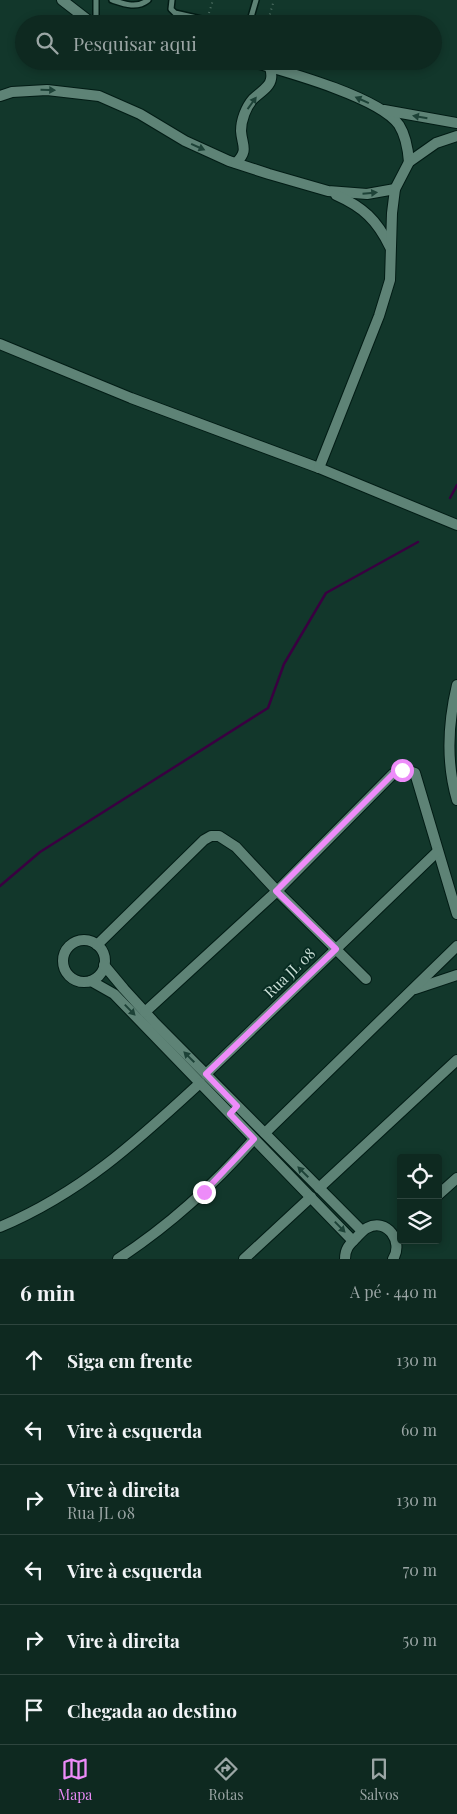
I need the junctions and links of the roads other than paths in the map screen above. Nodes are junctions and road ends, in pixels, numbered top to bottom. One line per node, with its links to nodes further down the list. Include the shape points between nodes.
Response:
1 (62, 0): 7 (street)
2 (96, 0): 8 (lane)
3 (112, 0): 4 (lane, via 128,6)
4 (148, 0)
5 (172, 0): 9 (lane, via 171,9)
6 (256, 0): 10 (lane)
7 (83, 15)
8 (95, 15)
9 (184, 15)
10 (252, 15)
11 (271, 70): 18 (street, one-way to 11, via 245,146 241,131 244,113 270,82)
12 (279, 70): 14 (street, one-way to 12)
13 (0, 96): 18 (street, one-way to 18, via 47,90 100,96 140,114 185,141)
14 (384, 110): 15 (street, one-way to 14); 17 (street, via 399,124)
15 (457, 123)
16 (457, 136): 17 (street, via 436,143)
17 (409, 162): 19 (street)
18 (236, 163): 20 (street)
19 (395, 189): 20 (street, one-way to 19, via 367,194); 21 (street)
20 (328, 191): 21 (street, via 368,213 382,230)
21 (390, 248): 23 (street, via 390,280 379,316)
22 (0, 344): 23 (street, via 132,398)
23 (319, 468): 24 (street)
24 (457, 526)
25 (457, 685): 26 (street, via 449,744)
26 (457, 800)
27 (438, 852): 28 (street, via 415,773 402,770 393,774); 29 (street); 32 (street, Rua JL 08)
28 (276, 891): 30 (street, via 236,847 219,836 211,836); 32 (street); 38 (street)
29 (457, 914)
30 (97, 945): 33 (street, via 104,954); 36 (street, via 88,941 77,942 68,948 63,958 64,969 70,978 80,982)
31 (457, 946): 37 (street)
32 (336, 949): 35 (street); 40 (street, Rua JL 08)
33 (104, 965): 36 (street, via 100,975); 38 (street)
34 (457, 974): 37 (street)
35 (366, 979)
36 (91, 981): 40 (street, one-way to 40, via 114,994)
37 (412, 990): 43 (street)
38 (145, 1012): 40 (street, one-way to 38)
39 (457, 1060): 46 (street)
40 (203, 1078): 41 (street); 42 (street); 49 (street, Rua JL 08, via 110,1163 48,1204)
41 (237, 1106): 42 (street); 43 (street)
42 (230, 1114): 44 (street)
43 (265, 1133): 46 (street, one-way to 43)
44 (254, 1139): 48 (street); 55 (street, via 186,1208)
45 (457, 1178): 47 (street)
46 (319, 1188): 50 (street)
47 (442, 1192)
48 (311, 1197): 52 (street, one-way to 52); 56 (street)
49 (0, 1227)
50 (362, 1232): 51 (street, via 377,1226); 52 (street)
51 (397, 1233)
52 (353, 1241): 57 (street, via 347,1247)
53 (397, 1244): 54 (street)
54 (395, 1258)
55 (118, 1259)
56 (244, 1259)
57 (345, 1259)

